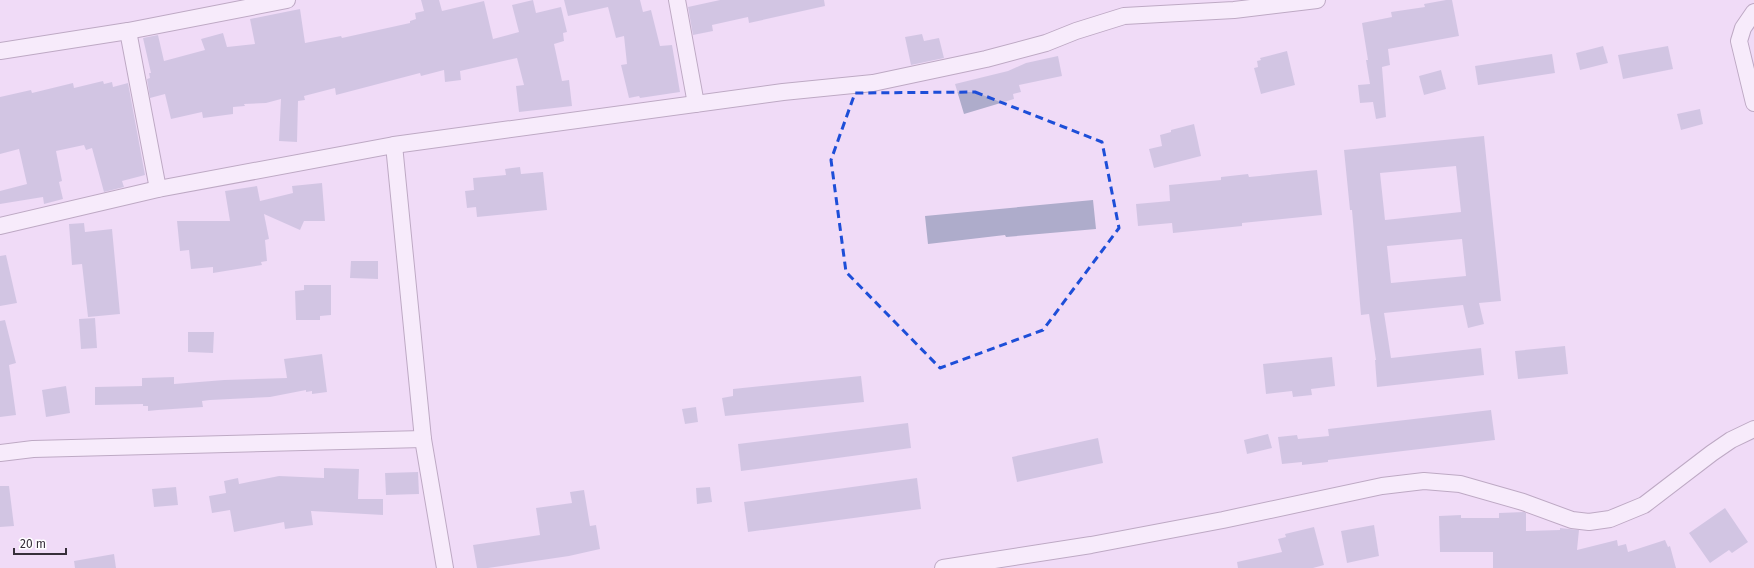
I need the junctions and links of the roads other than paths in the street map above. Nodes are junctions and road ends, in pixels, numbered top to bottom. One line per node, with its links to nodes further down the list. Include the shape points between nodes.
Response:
1 (287, 0): 6 (street)
2 (677, 0): 9 (street)
3 (1317, 0): 4 (street)
4 (1232, 5): 9 (street, via 1124,16 1046,43 986,59 873,83)
5 (1754, 12): 8 (street, via 1743,28 1739,41)
6 (128, 31): 7 (street); 11 (street)
7 (0, 52)
8 (1754, 103)
9 (696, 104): 10 (street)
10 (394, 145): 11 (street); 14 (street)
11 (158, 189): 12 (street)
12 (0, 226)
13 (1754, 429): 17 (street, via 1712,453 1644,505 1610,519 1589,522 1572,520 1523,502 1460,484 1424,481 1382,486 1091,545)
14 (423, 439): 15 (street, via 33,449); 16 (street)
15 (0, 453)
16 (445, 568)
17 (943, 568)

